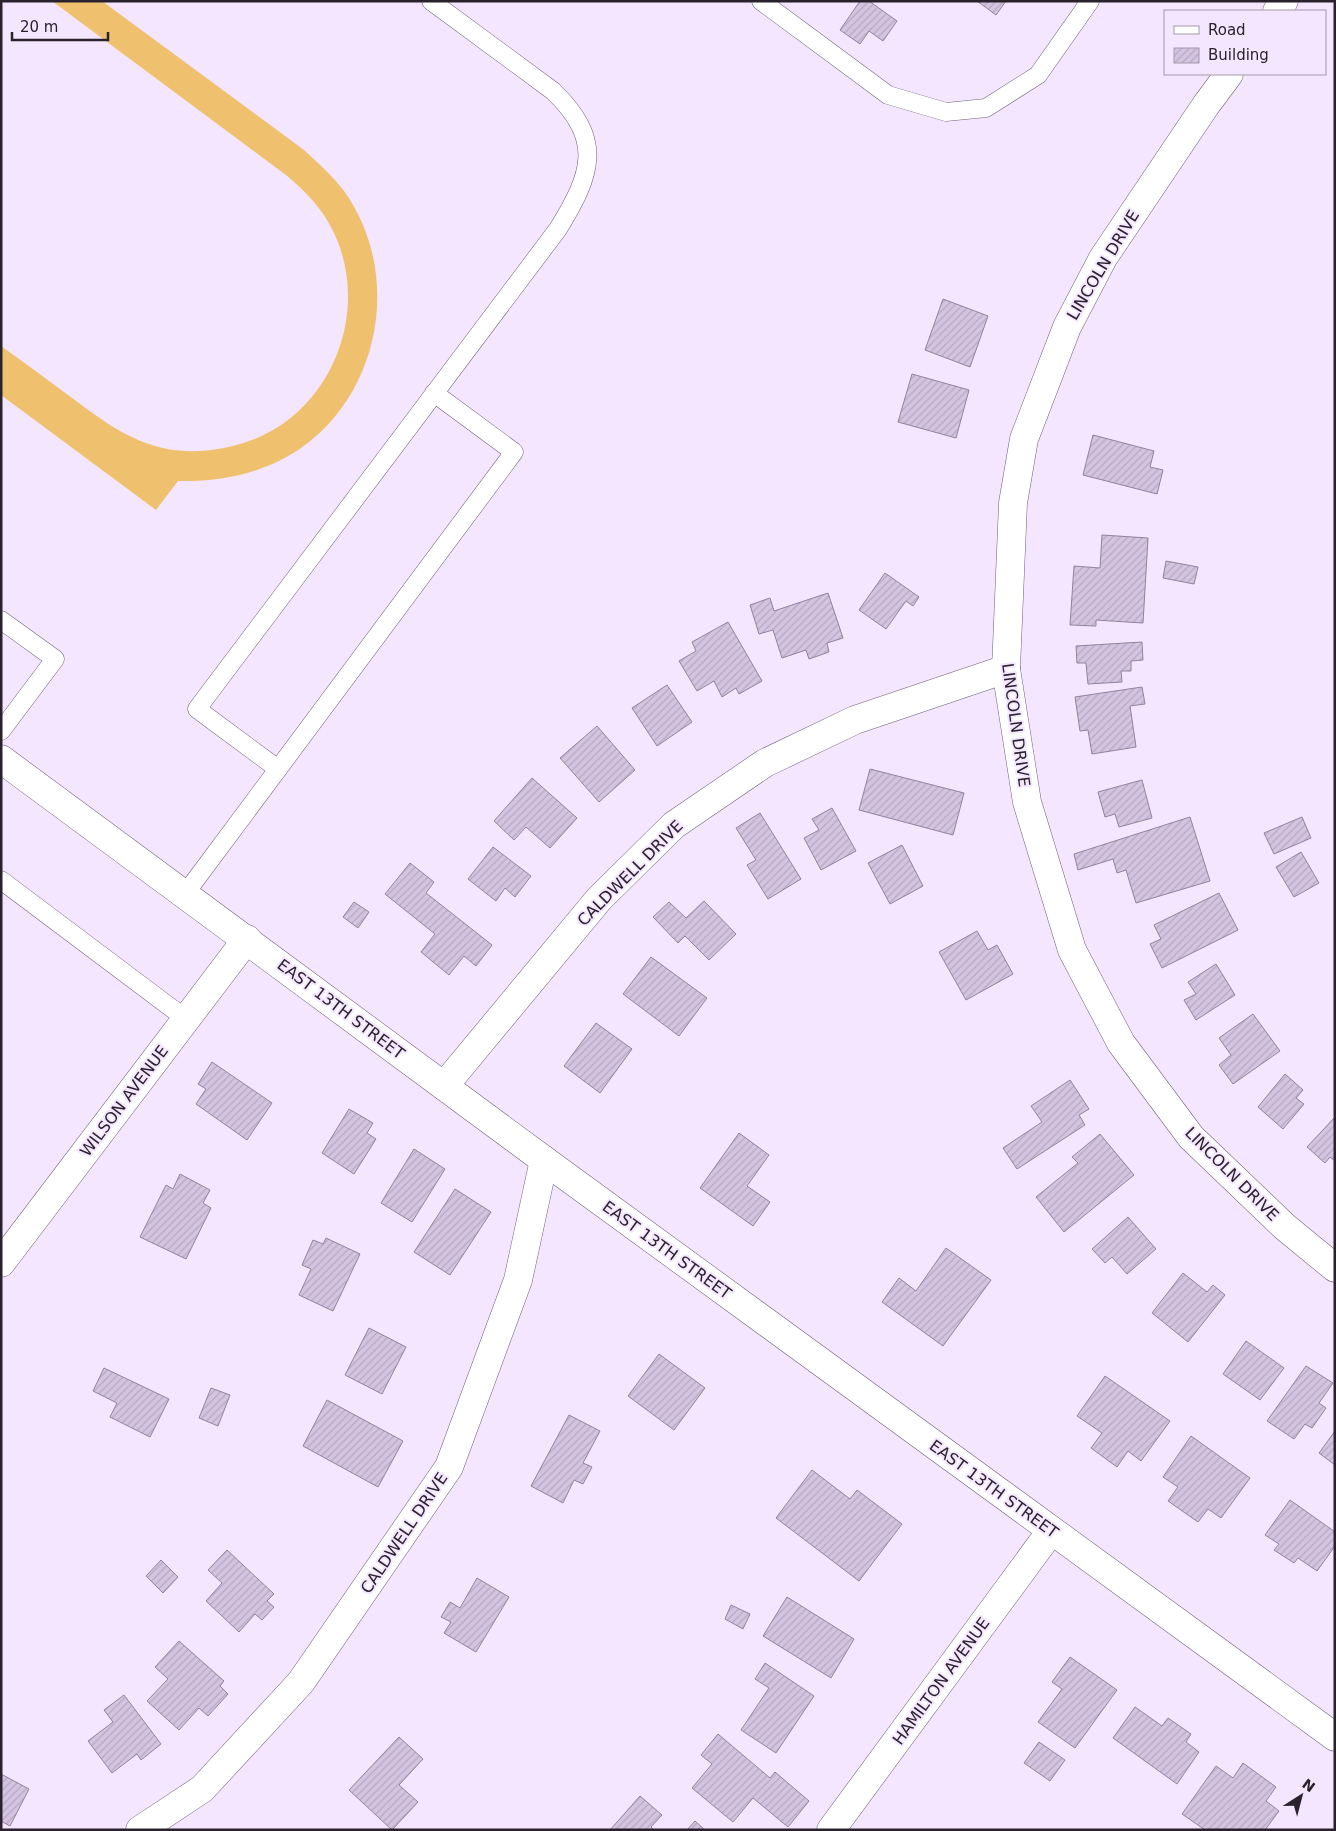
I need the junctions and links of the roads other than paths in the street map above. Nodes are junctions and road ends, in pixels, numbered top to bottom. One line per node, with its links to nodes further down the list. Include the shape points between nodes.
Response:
1 (431, 1): 5 (lane, via 553,91 579,121 587,140 588,156 581,188 558,228)
2 (760, 1): 3 (lane, via 888,95 946,112 986,108 1038,75)
3 (1090, 1)
4 (1228, 75): 7 (street, LINCOLN DRIVE, via 1103,258 1067,327 1024,439 1013,503)
5 (434, 393): 10 (lane, via 514,452); 10 (lane, via 197,709)
6 (1, 620): 8 (lane, via 55,659)
7 (1006, 669): 15 (street, CALDWELL DRIVE, via 855,720 765,763 674,825 600,899); 18 (street, LINCOLN DRIVE, via 1027,802 1066,932 1072,950 1117,1035 1191,1137 1285,1227)
8 (1, 731)
9 (3, 765): 12 (street, EAST 13TH STREET)
10 (278, 769): 12 (lane)
11 (1, 880): 14 (lane)
12 (185, 894): 13 (street, EAST 13TH STREET)
13 (247, 939): 14 (street, WILSON AVENUE); 15 (street, EAST 13TH STREET)
14 (186, 1019): 17 (street, WILSON AVENUE)
15 (444, 1086): 16 (street, EAST 13TH STREET)
16 (544, 1160): 19 (street, EAST 13TH STREET); 21 (street, CALDWELL DRIVE, via 518,1280 449,1467 301,1682 202,1789)
17 (1, 1263)
18 (1335, 1268)
19 (1051, 1531): 20 (street, EAST 13TH STREET); 22 (street, HAMILTON AVENUE)
20 (1335, 1737)
21 (140, 1830)
22 (831, 1830)

